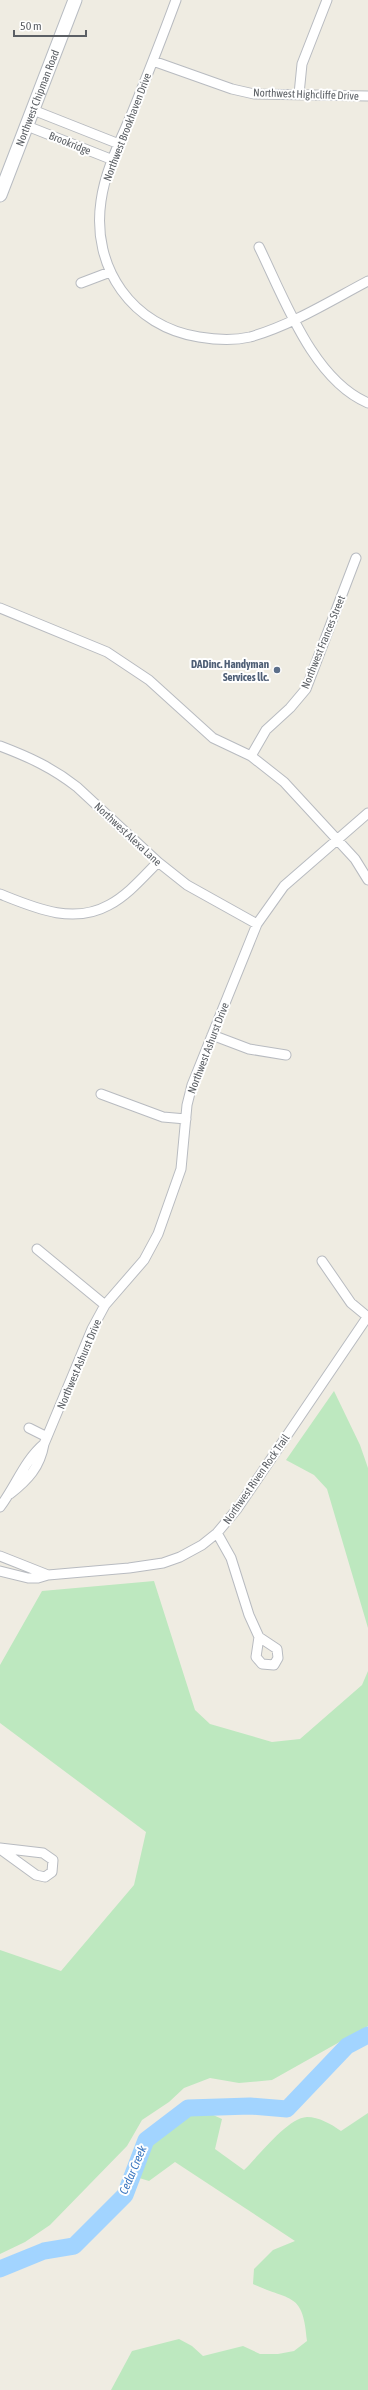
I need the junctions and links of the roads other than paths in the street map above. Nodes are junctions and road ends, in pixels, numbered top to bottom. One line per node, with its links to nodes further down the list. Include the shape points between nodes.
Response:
1 (75, 0): 7 (main road, Northwest Chipman Road)
2 (176, 0): 4 (street, Northwest Brookhaven Drive)
3 (327, 0): 5 (street, via 302,64)
4 (153, 61): 5 (street, Northwest Highcliffe Drive, via 232,89 254,94); 9 (street, Northwest Brookhaven Drive)
5 (299, 94): 6 (street, Northwest Highcliffe Drive)
6 (368, 96)
7 (33, 110): 8 (main road, Northwest Chipman Road); 9 (street, Brookridge)
8 (27, 126): 10 (street, Brookridge); 11 (main road, Northwest Chipman Road)
9 (119, 144): 10 (street, Northwest Brookhaven Drive)
10 (113, 160): 13 (street, Northwest Brookhaven Drive, via 99,216 101,246)
11 (0, 195)
12 (259, 247): 16 (street)
13 (110, 272): 15 (street); 16 (street, Northwest Brookhaven Drive, via 131,304 157,323 184,335 222,341 250,337)
14 (368, 281): 16 (street, Northwest Brookhaven Drive)
15 (81, 283)
16 (295, 319): 17 (street, via 307,343 329,373 346,391)
17 (368, 403)
18 (356, 558): 21 (street, Northwest Frances Street, via 306,689 266,730)
19 (0, 608): 21 (street, via 107,652 149,680 213,738)
20 (0, 746): 24 (street, Northwest Alexa Lane, via 37,760 63,776)
21 (251, 756): 23 (street, via 284,782)
22 (368, 812): 23 (street, Northwest Ashurst Drive)
23 (336, 839): 25 (street, via 355,859); 27 (street, Northwest Ashurst Drive, via 284,886)
24 (158, 862): 26 (street, via 109,905 80,914 48,912); 27 (street, Northwest Alexa Lane, via 187,885)
25 (368, 880)
26 (0, 894)
27 (257, 924): 28 (street, Northwest Ashurst Drive)
28 (212, 1035): 29 (street, via 249,1049); 31 (street, Northwest Ashurst Drive, via 192,1085)
29 (286, 1055)
30 (101, 1094): 31 (street, via 163,1117)
31 (186, 1119): 34 (street, Northwest Ashurst Drive, via 182,1168 152,1247 126,1283)
32 (37, 1249): 34 (street)
33 (322, 1261): 35 (street, via 351,1303)
34 (105, 1305): 37 (street, Northwest Ashurst Drive, via 92,1329)
35 (368, 1316): 39 (street, Northwest Riven Rock Trail, via 237,1509)
36 (29, 1428): 37 (street)
37 (46, 1441): 38 (street, Northwest Ashurst Drive, via 42,1459 29,1479 10,1494)
38 (0, 1507)
39 (217, 1533): 42 (street, Northwest Riven Rock Trail, via 192,1551 163,1563); 43 (street, via 231,1558 249,1615)
40 (0, 1556): 42 (street, Northwest Riven Rock Trail)
41 (0, 1571): 42 (street, Northwest Riven Rock Trail, via 28,1578)
42 (48, 1575)
43 (259, 1637)
44 (0, 1849): 44 (street, via 36,1875 45,1877 52,1872 53,1860 43,1853)

